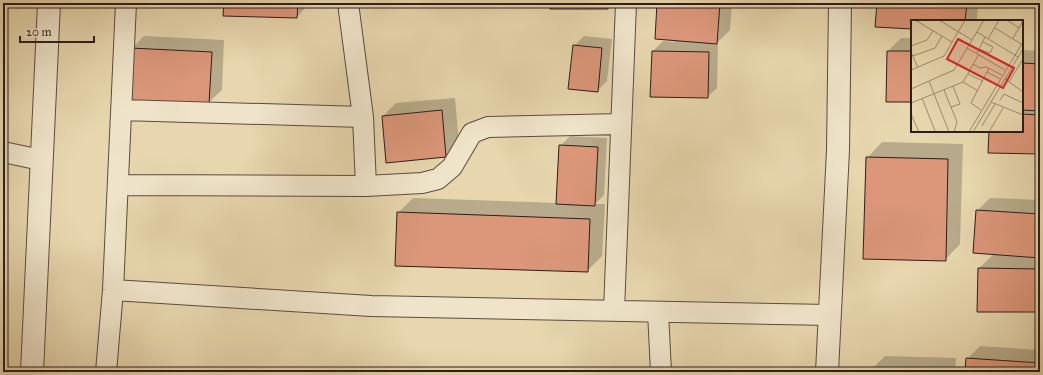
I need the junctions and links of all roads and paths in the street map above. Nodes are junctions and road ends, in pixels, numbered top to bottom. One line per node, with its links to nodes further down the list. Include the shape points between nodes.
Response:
1 (49, 3): 10 (street)
2 (126, 3): 6 (street)
3 (348, 3): 7 (street)
4 (626, 3): 8 (street)
5 (840, 3): 16 (street, via 838,150)
6 (121, 110): 7 (street); 11 (street)
7 (363, 117): 12 (street)
8 (621, 124): 12 (street, via 488,127 472,133 452,167 438,178 422,183); 14 (street)
9 (3, 152): 10 (street)
10 (42, 160): 17 (street)
11 (118, 185): 12 (street); 13 (street)
12 (366, 186)
13 (113, 290): 14 (street, via 371,306); 18 (street)
14 (614, 311): 15 (street)
15 (658, 312): 16 (street); 19 (street)
16 (830, 315): 20 (street)
17 (32, 372)
18 (106, 372)
19 (661, 372)
20 (827, 372)

